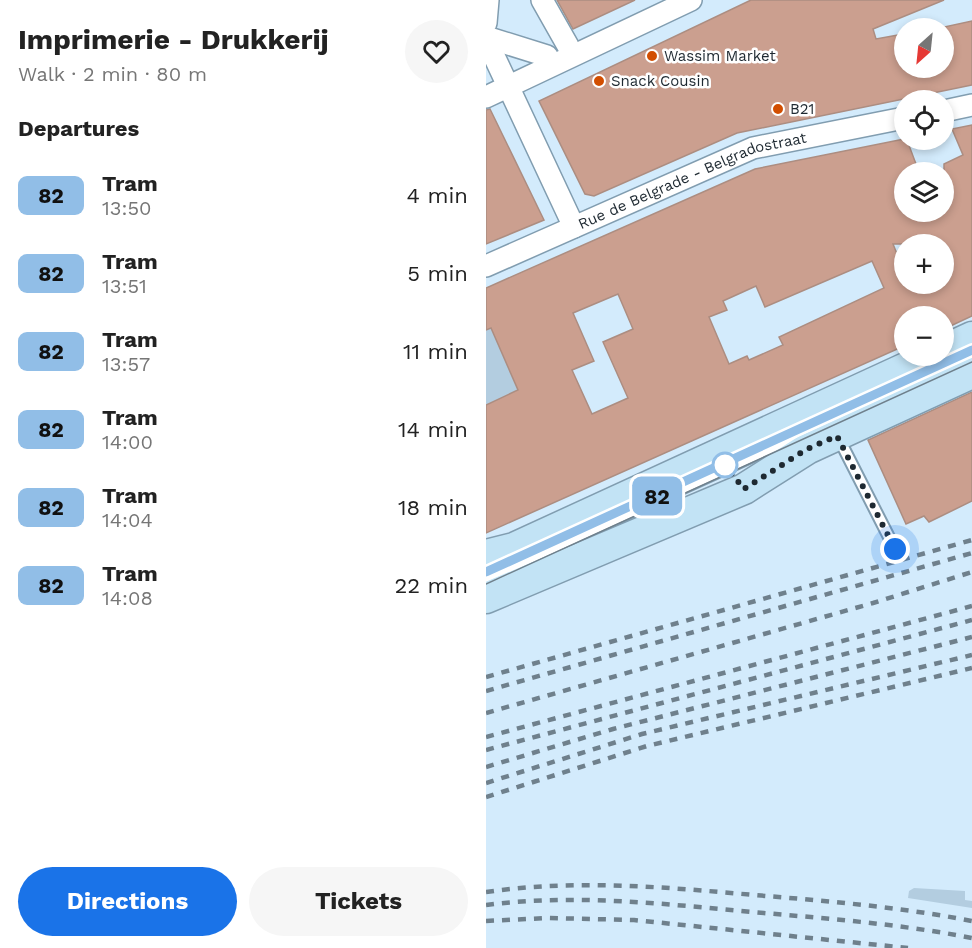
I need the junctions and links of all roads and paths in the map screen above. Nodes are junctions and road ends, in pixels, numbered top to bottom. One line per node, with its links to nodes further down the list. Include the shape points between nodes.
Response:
1 (488, 0): 4 (street)
2 (542, 0): 6 (street)
3 (691, 0): 8 (street)
4 (486, 23)
5 (486, 38): 7 (street); 8 (street)
6 (568, 46)
7 (547, 56)
8 (507, 87): 9 (street); 13 (street)
9 (486, 97)
10 (972, 105): 11 (street)
11 (954, 109)
12 (894, 120): 13 (street, Rue de Belgrade - Belgradostraat, via 753,148)
13 (574, 227): 14 (street, Rue de Belgrade - Belgradostraat)
14 (486, 266)
15 (972, 337): 16 (main road)
16 (954, 345)
17 (972, 356): 23 (lane)
18 (910, 366): 22 (main road, via 514,548)
19 (972, 373): 20 (main road)
20 (837, 436): 21 (lane); 24 (main road, via 807,449 744,489)
21 (895, 549)
22 (486, 555)
23 (486, 578)
24 (486, 598)

